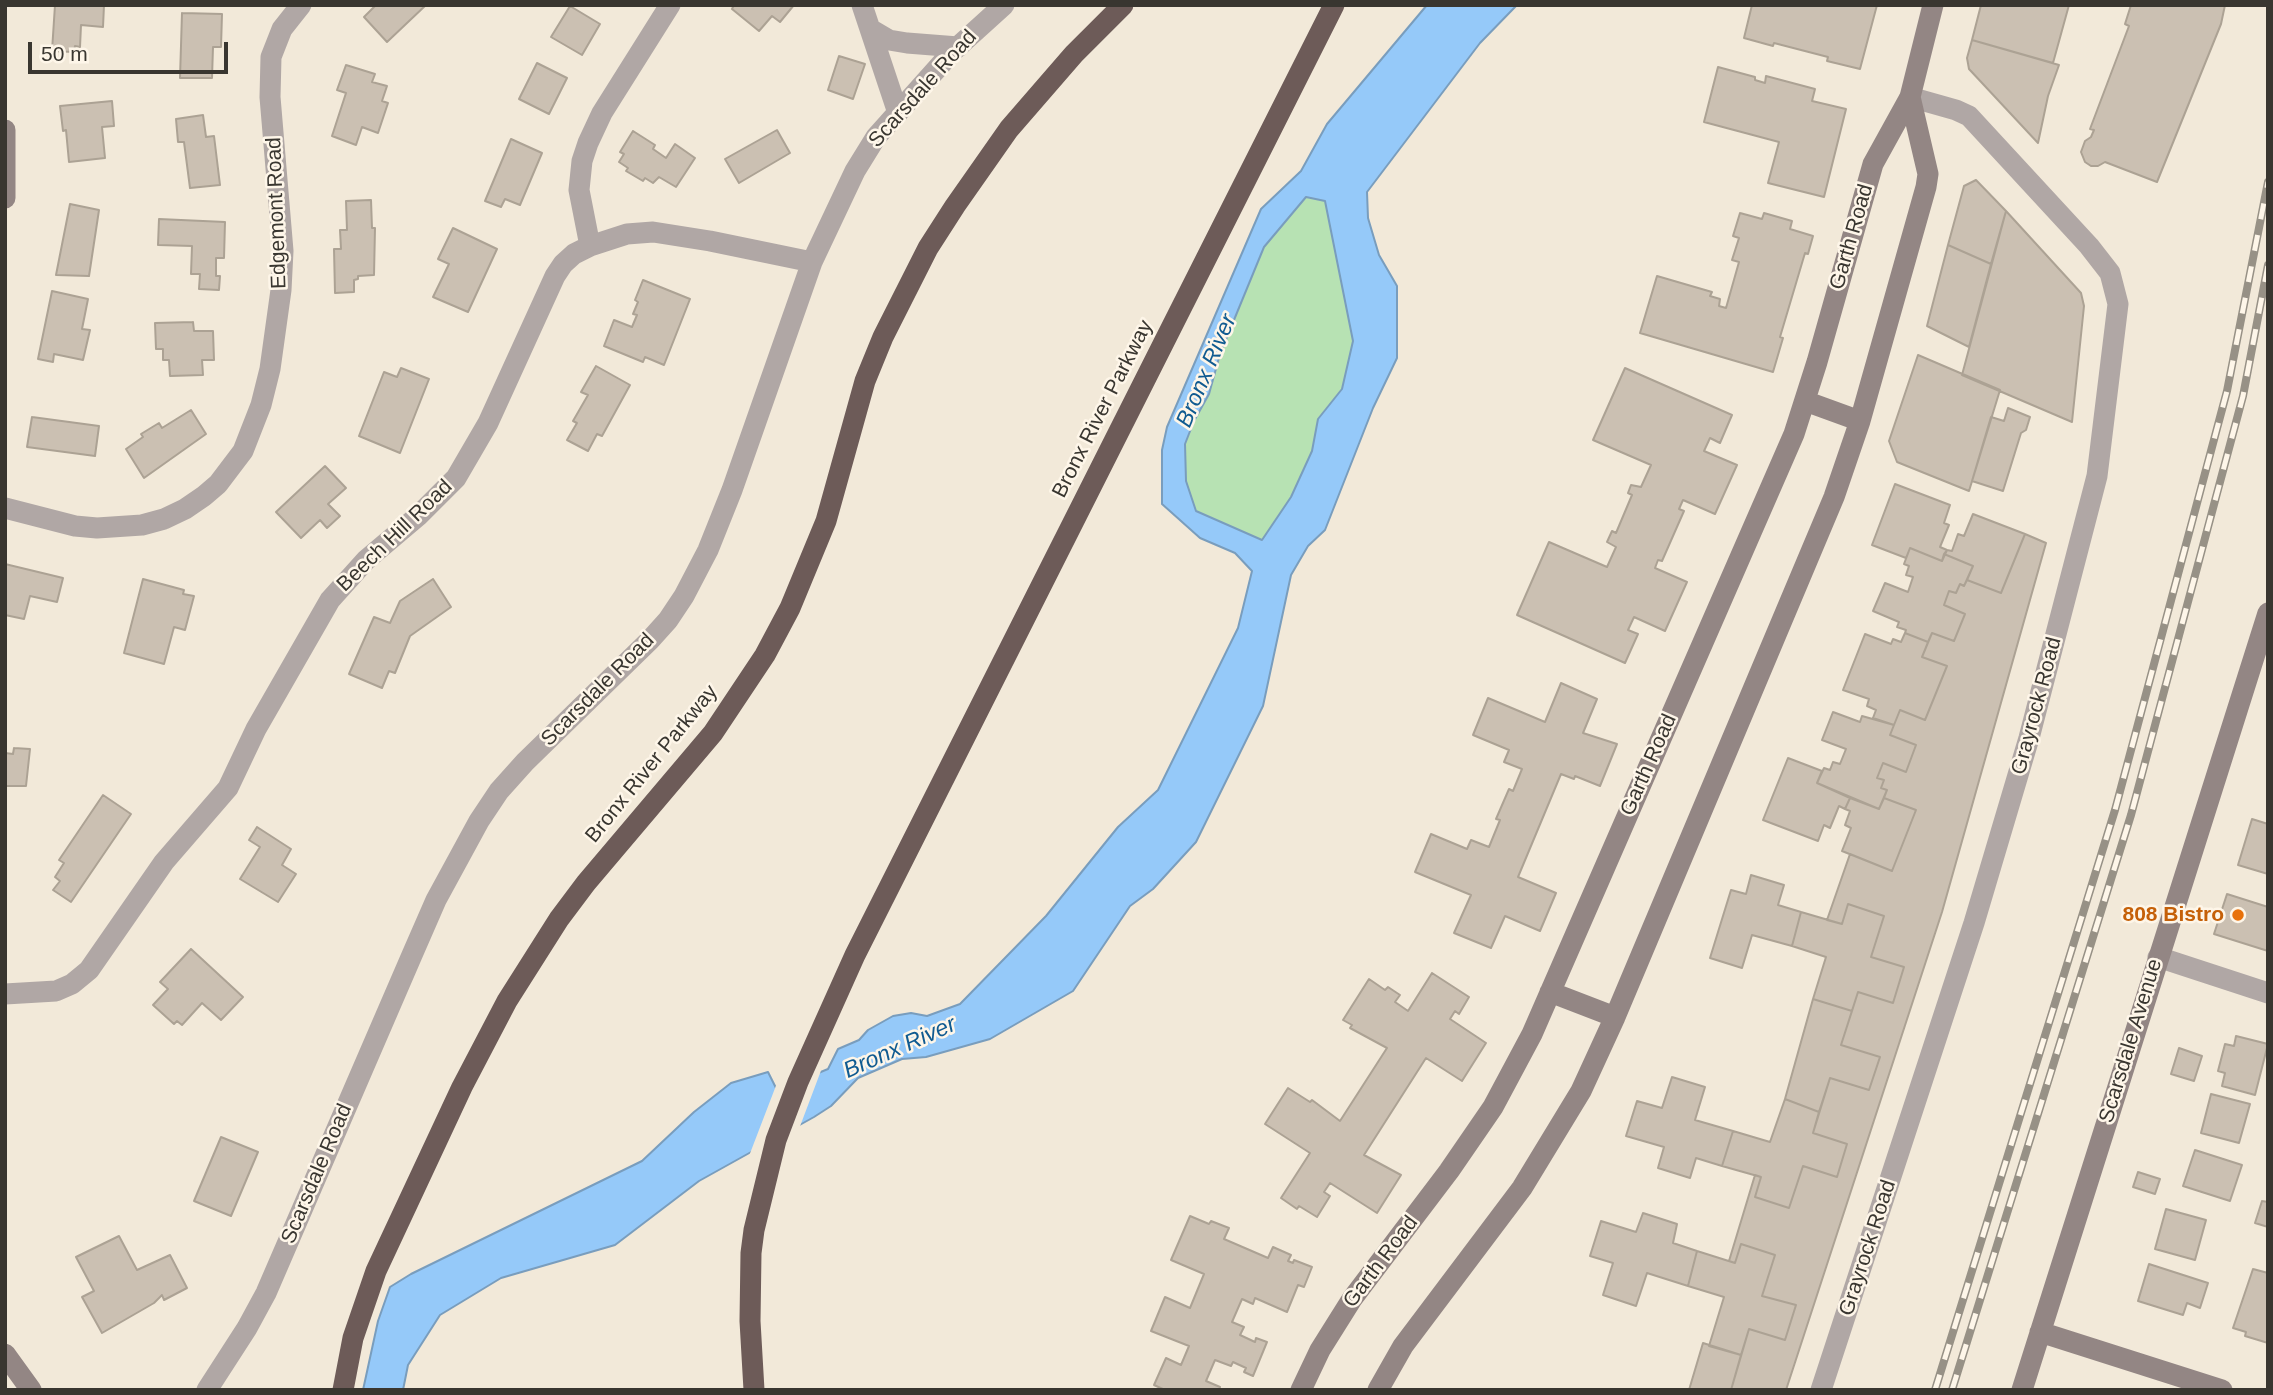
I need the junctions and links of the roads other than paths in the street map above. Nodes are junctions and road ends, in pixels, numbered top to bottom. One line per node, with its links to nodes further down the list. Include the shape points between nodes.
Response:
1 (301, 5): 19 (street, Edgemont Road, via 282,29 271,57 283,251 281,290 270,369 243,452 204,496 164,519 142,525 75,526)
2 (670, 5): 15 (street, via 602,113 582,161 579,190)
3 (862, 5): 8 (street)
4 (1004, 5): 9 (street, Scarsdale Road)
5 (1123, 5): 31 (highway, Bronx River Parkway, via 1009,129 928,248 870,370 826,521 790,608 713,733 586,883 507,1001 380,1261 353,1338)
6 (1335, 5): 32 (highway, Bronx River Parkway, via 855,955 804,1068 776,1140 751,1253)
7 (1933, 5): 10 (street, Garth Road)
8 (872, 30): 9 (street, via 907,44); 11 (street)
9 (958, 47): 11 (street, Scarsdale Road)
10 (1910, 97): 17 (street, Garth Road, via 1873,164); 18 (street, Garth Road, via 1926,187); 35 (street, Grayrock Road, via 1969,116 2089,246 2110,273 2118,304 2097,476 2029,738 1974,923)
11 (898, 113): 16 (street, Scarsdale Road, via 855,171)
12 (5, 130): 13 (street)
13 (6, 188): 14 (street)
14 (5, 198)
15 (590, 246): 16 (street, Beech Hill Road, via 627,234 653,232); 25 (street, Beech Hill Road, via 563,264 555,276 488,423 456,478 366,560 330,600 256,729 228,788 164,862 89,970 56,991)
16 (812, 262): 30 (street, Scarsdale Road, via 732,490 696,574 668,620 525,762 479,821 436,900 266,1293)
17 (1805, 401): 18 (street); 23 (street, Garth Road)
18 (1860, 421): 26 (street, Garth Road, via 1834,496)
19 (5, 508)
20 (2268, 613): 21 (street, Scarsdale Avenue)
21 (2263, 645): 22 (street, Scarsdale Avenue)
22 (2158, 957): 24 (street); 27 (street, Scarsdale Avenue)
23 (1550, 992): 26 (street); 33 (street, Garth Road, via 1493,1107 1352,1299)
24 (2268, 993)
25 (5, 994)
26 (1615, 1017): 34 (street, Garth Road, via 1581,1091 1535,1169 1403,1346)
27 (2040, 1332): 36 (street, Scarsdale Avenue); 37 (street)
28 (5, 1354): 29 (street)
29 (31, 1390)
30 (207, 1390)
31 (343, 1390)
32 (754, 1390)
33 (1301, 1390)
34 (1378, 1390)
35 (1821, 1390)
36 (2022, 1390)
37 (2222, 1390)

